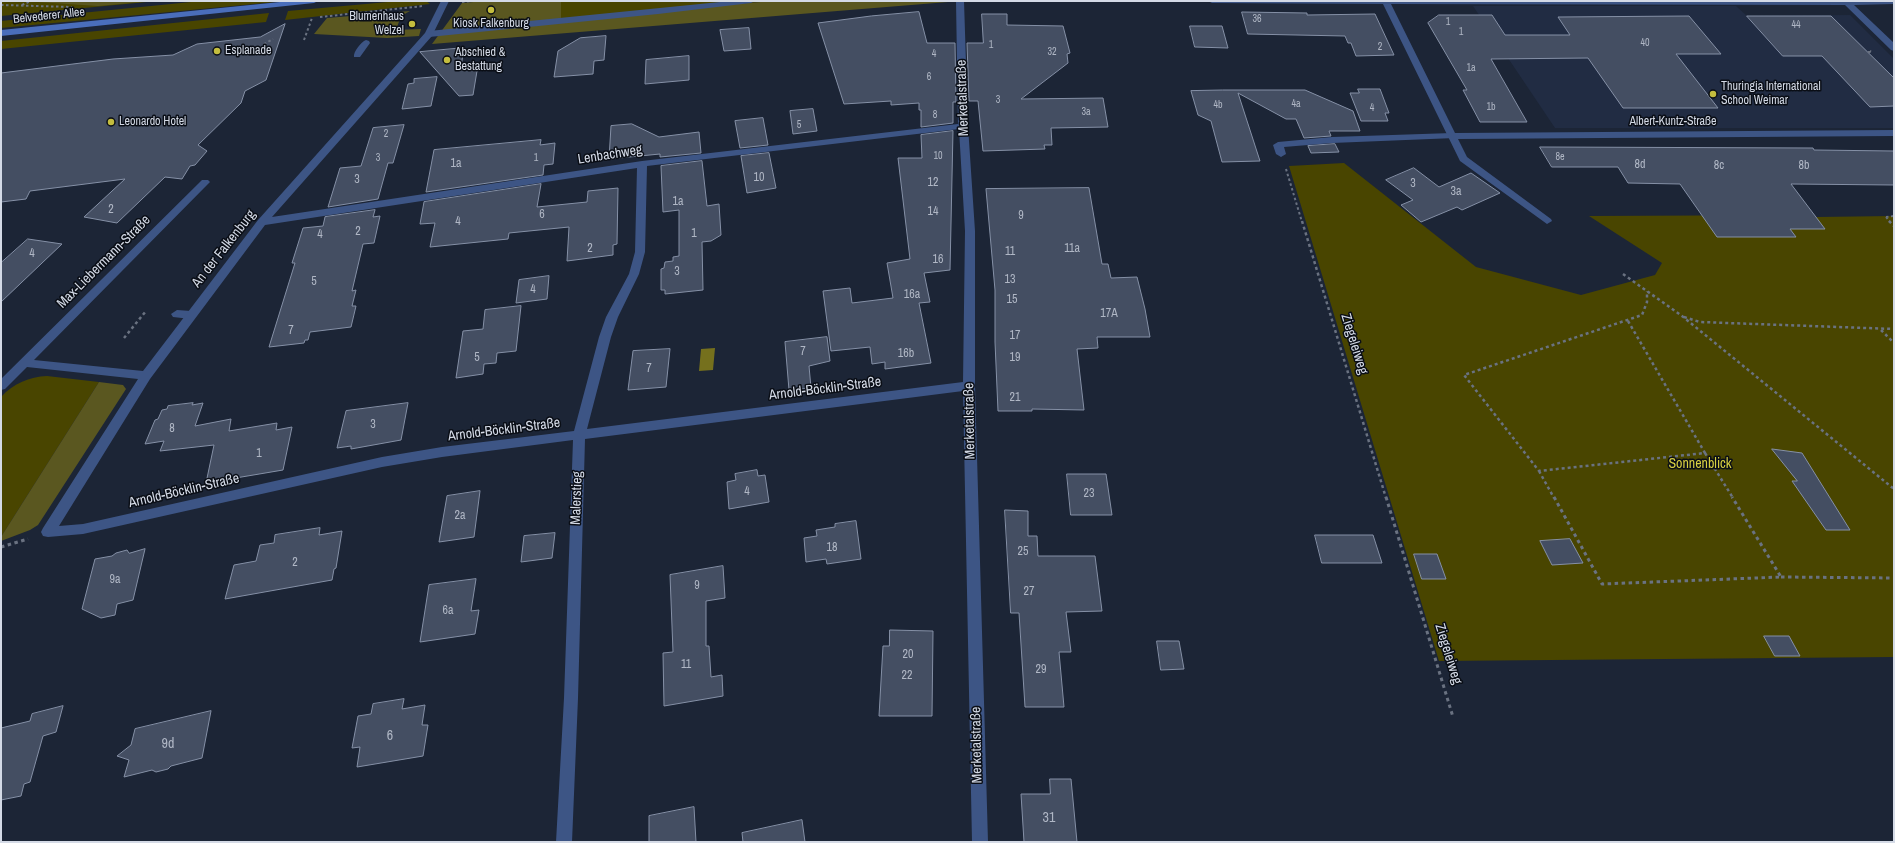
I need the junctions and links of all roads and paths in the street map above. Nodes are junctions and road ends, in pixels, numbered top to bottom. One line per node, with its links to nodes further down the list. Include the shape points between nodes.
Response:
1 (31, 1): 11 (path)
2 (314, 1): 14 (street, Belvederer Allee)
3 (445, 1): 15 (street, An der Falkenburg)
4 (751, 1): 15 (street)
5 (960, 1): 22 (street, Merketalstraße)
6 (1212, 1): 7 (street)
7 (1385, 2): 8 (street); 24 (street)
8 (1847, 2): 9 (street); 20 (street)
9 (1894, 2)
10 (1, 5): 11 (path)
11 (22, 5): 12 (path)
12 (73, 7)
13 (312, 18): 17 (path)
14 (1, 33)
15 (429, 34): 30 (street, An der Falkenburg)
16 (273, 39): 19 (path)
17 (304, 40)
18 (366, 43): 21 (street)
19 (264, 44)
20 (1894, 48)
21 (357, 55)
22 (963, 126): 26 (street, Lenbachweg); 46 (street, Merketalstraße, via 970,231)
23 (1894, 133): 24 (street, Albert-Kuntz-Straße)
24 (1452, 136): 25 (street, via 1332,140 1278,145); 29 (street, via 1462,159)
25 (1281, 154): 55 (path, Ziegeleiweg)
26 (642, 164): 30 (street, Lenbachweg); 47 (street, Malerstieg, via 638,262 605,337)
27 (205, 182): 43 (street, Max-Liebermann-Straße)
28 (1894, 216): 31 (path, via 1886,217)
29 (1547, 221)
30 (262, 222): 36 (street, An der Falkenburg)
31 (1894, 226)
32 (1623, 274): 33 (path)
33 (1647, 291): 37 (path); 38 (path, via 1647,302 1642,315)
34 (146, 311): 41 (path)
35 (177, 314): 36 (street)
36 (191, 315): 44 (street, An der Falkenburg)
37 (1682, 316): 39 (path, via 1700,322); 50 (path)
38 (1628, 321): 48 (path); 49 (path, via 1464,375)
39 (1881, 329): 40 (path); 42 (path)
40 (1894, 330)
41 (124, 338)
42 (1894, 343)
43 (25, 363): 44 (street); 45 (street, Max-Liebermann-Straße)
44 (146, 376): 51 (street, An der Falkenburg)
45 (1, 386)
46 (969, 386): 47 (street, Arnold-Böcklin-Straße); 57 (street, Merketalstraße)
47 (579, 436): 51 (street, Arnold-Böcklin-Straße, via 442,452 382,462 83,529); 56 (street, Malerstieg)
48 (1705, 453): 49 (path); 53 (path)
49 (1539, 471): 53 (path, via 1602,584)
50 (1894, 489)
51 (48, 532): 52 (path)
52 (1, 547)
53 (1780, 577): 54 (path)
54 (1894, 578)
55 (1453, 717)
56 (564, 842)
57 (980, 842)

